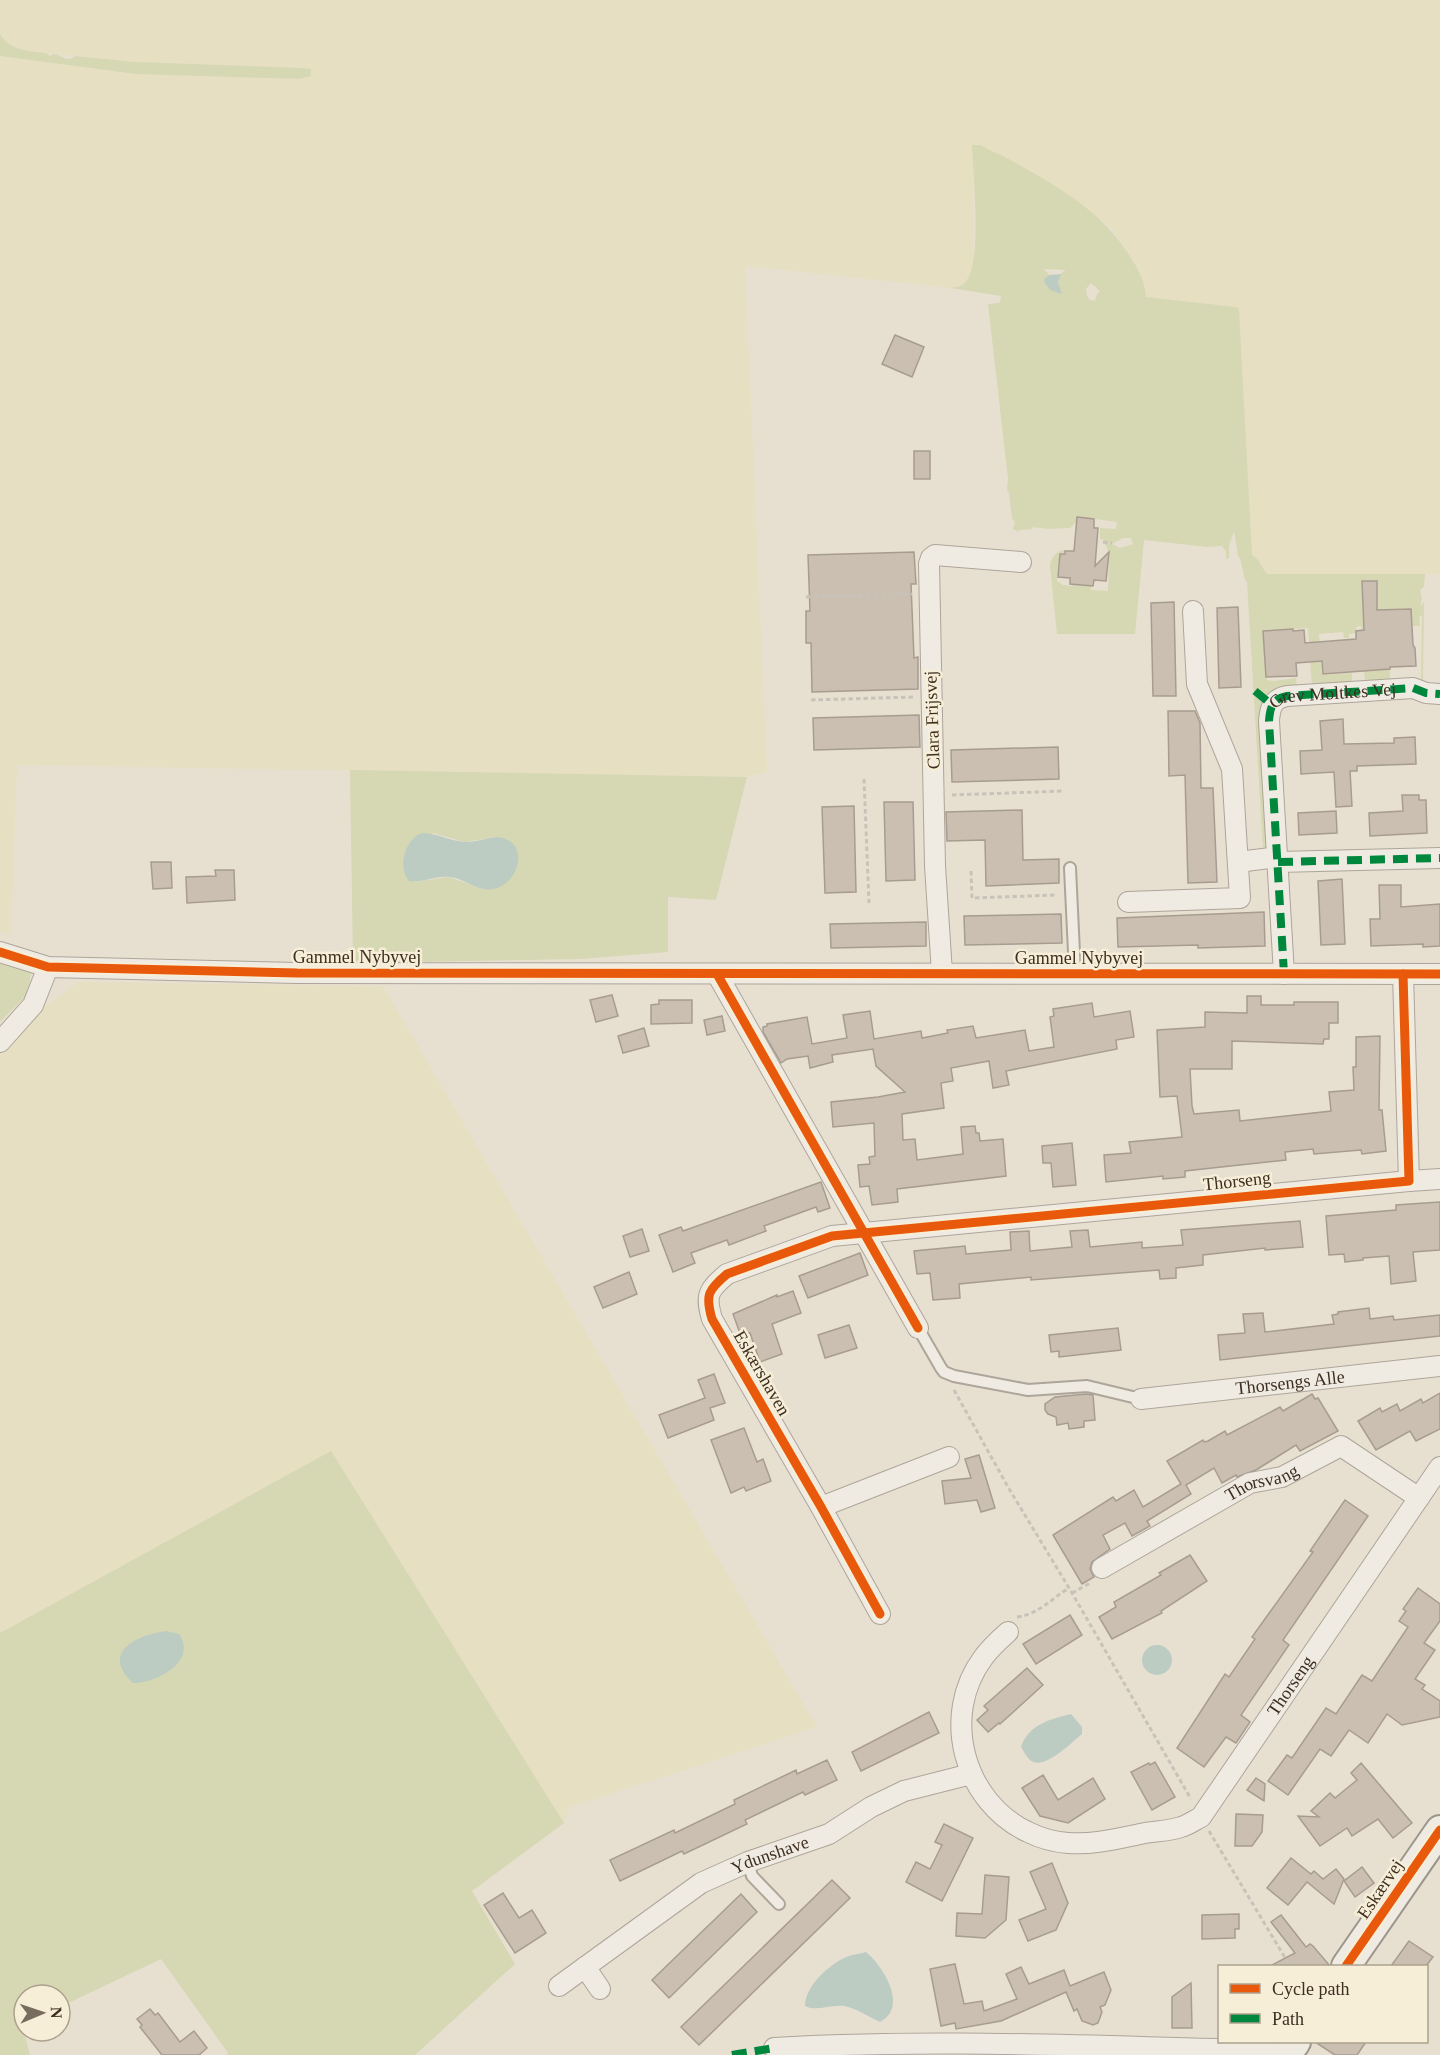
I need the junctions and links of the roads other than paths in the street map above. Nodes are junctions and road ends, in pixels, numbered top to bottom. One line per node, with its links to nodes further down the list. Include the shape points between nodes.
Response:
1 (1021, 562): 12 (street, Clara Frijsvej, via 935,555 928,564 935,866)
2 (1193, 611): 6 (street, via 1197,684 1232,769)
3 (1440, 694): 5 (street, Grev Moltkes Vej, via 1413,688 1287,696 1274,702 1269,721)
4 (1440, 858): 5 (street)
5 (1278, 859): 6 (street); 14 (street, Grev Moltkes Vej)
6 (1238, 861): 8 (street, via 1240,897)
7 (1070, 868): 13 (lane)
8 (1128, 902)
9 (0, 952): 10 (street, Gammel Nybyvej)
10 (48, 967): 11 (street, Gammel Nybyvej, via 297,973); 17 (street, via 33,1005)
11 (717, 974): 12 (street, Gammel Nybyvej); 20 (street)
12 (942, 974): 13 (street, Gammel Nybyvej)
13 (1076, 974): 14 (street, Gammel Nybyvej)
14 (1284, 974): 15 (street, Gammel Nybyvej)
15 (1403, 974): 16 (street, Gammel Nybyvej); 19 (street)
16 (1440, 974)
17 (0, 1042)
18 (1440, 1179): 19 (street, Thorseng)
19 (1409, 1180): 20 (street, Thorseng)
20 (863, 1234): 21 (street); 27 (street, Eskærshaven, via 832,1236 728,1275 713,1286 707,1301 712,1319)
21 (918, 1328): 23 (lane, via 948,1374 1028,1390 1087,1386)
22 (1440, 1366): 23 (street, Thorsengs Alle)
23 (1141, 1399)
24 (949, 1457): 27 (street)
25 (1440, 1467): 26 (street, Thorseng)
26 (1419, 1498): 28 (street, Thorsvang, via 1341,1446 1282,1477 1250,1483); 31 (street, Thorseng, via 1198,1811 1181,1827 1089,1843 1048,1840 1002,1815 981,1793)
27 (821, 1507): 29 (street, Eskærshaven)
28 (1098, 1574)
29 (880, 1614)
30 (1008, 1632): 31 (street, via 982,1659 965,1695 961,1736)
31 (971, 1774): 33 (street, Ydunshave, via 904,1791 829,1834)
32 (1440, 1830): 35 (street, Eskærvej)
33 (748, 1862): 34 (lane, via 752,1876); 36 (street, Ydunshave, via 701,1883)
34 (779, 1904)
35 (1347, 1965)
36 (585, 1967): 37 (street, Ydunshave); 38 (street)
37 (559, 1986)
38 (600, 1989)
39 (774, 2048): 40 (street, via 986,2044 1266,2050)
40 (1281, 2055)

